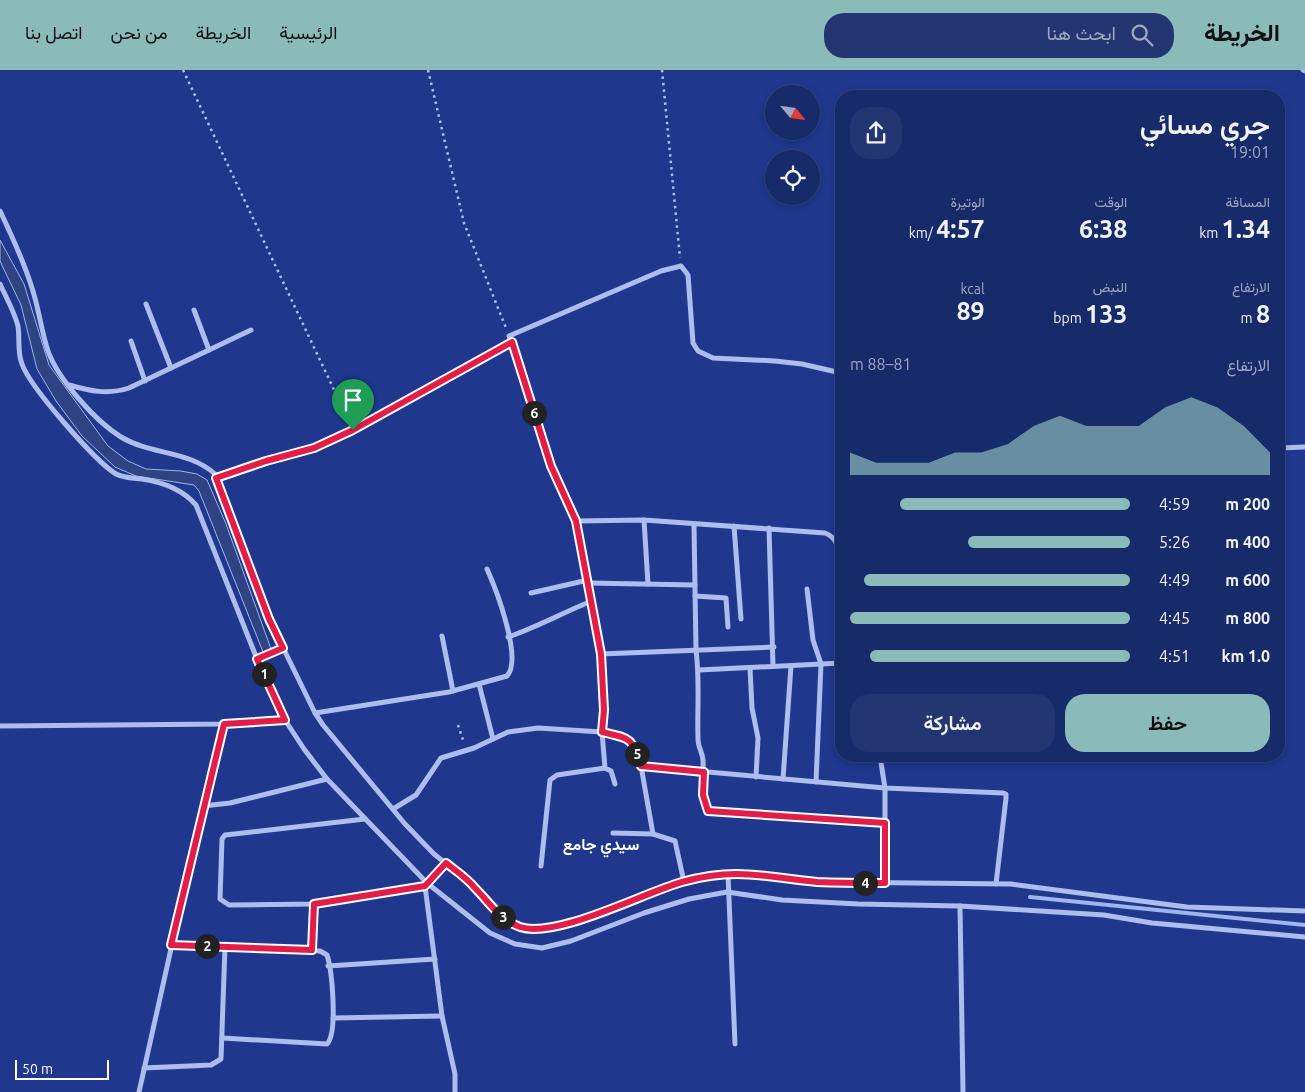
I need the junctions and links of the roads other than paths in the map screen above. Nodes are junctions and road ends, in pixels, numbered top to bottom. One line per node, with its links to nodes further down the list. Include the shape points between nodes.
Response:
1 (0, 212): 11 (street, via 33,290 49,352)
2 (0, 284): 36 (street, via 18,326 20,357 25,371 40,394 102,464 118,475 172,487 196,505)
3 (146, 304): 8 (street)
4 (194, 310): 7 (street)
5 (251, 330): 7 (street)
6 (131, 341): 10 (street)
7 (209, 350): 8 (street)
8 (171, 368): 10 (street)
9 (835, 373): 15 (street, via 775,360 713,358 698,351 693,343 688,275 681,266 661,271 510,339 551,466)
10 (145, 381): 11 (street, via 115,393)
11 (69, 385): 33 (street, via 100,420 122,437 139,446 194,460 206,466 216,478)
12 (1305, 447): 13 (street)
13 (1285, 448)
14 (644, 520): 15 (street); 16 (street); 22 (street)
15 (576, 521): 21 (street)
16 (694, 525): 17 (street); 23 (street)
17 (734, 526): 18 (street); 28 (street)
18 (769, 528): 19 (street, via 825,532); 32 (street)
19 (835, 538)
20 (487, 569): 31 (street, via 499,598)
21 (589, 582): 22 (street); 25 (street); 27 (street)
22 (648, 584): 23 (street)
23 (695, 585): 26 (street)
24 (807, 589): 38 (street, via 813,640)
25 (531, 593)
26 (695, 596): 29 (street, via 726,598); 34 (street)
27 (592, 601): 31 (street); 35 (street)
28 (741, 618)
29 (728, 626)
30 (442, 636): 44 (street)
31 (508, 637): 43 (street, via 513,664 511,672)
32 (774, 646): 34 (street); 39 (street)
33 (283, 648): 36 (street); 45 (street)
34 (696, 650): 35 (street); 42 (street)
35 (601, 654): 49 (street)
36 (257, 659): 46 (street)
37 (835, 663): 38 (street)
38 (821, 664): 40 (street); 58 (street)
39 (774, 666): 40 (street); 41 (street)
40 (791, 666): 57 (street)
41 (750, 668): 42 (street); 55 (street, via 752,708 758,738)
42 (699, 670): 54 (street, via 698,741)
43 (479, 684): 44 (street); 50 (street)
44 (453, 691): 45 (street)
45 (315, 713): 62 (street)
46 (285, 720): 47 (street); 56 (street)
47 (224, 724): 48 (street); 61 (street)
48 (0, 726)
49 (602, 732): 50 (street, via 538,728 508,732); 52 (street, via 633,743); 53 (street)
50 (493, 739): 62 (street, via 441,758 416,795)
51 (881, 762): 60 (street)
52 (641, 766): 54 (street); 66 (street)
53 (604, 768): 59 (street, via 611,771); 68 (street, via 557,775 550,780)
54 (704, 772): 55 (street); 64 (street, via 703,795 708,811)
55 (756, 776): 57 (street)
56 (327, 779): 61 (street, via 230,803); 63 (street)
57 (783, 779): 58 (street)
58 (816, 782): 60 (street)
59 (614, 784)
60 (886, 788): 64 (street); 72 (street, via 1006,794)
61 (203, 806): 79 (street)
62 (393, 809): 67 (street)
63 (364, 819): 73 (street); 75 (street, via 224,837 220,899 225,904)
64 (885, 823): 71 (street)
65 (613, 833): 66 (street)
66 (653, 834): 70 (street, via 675,841)
67 (446, 863): 70 (street, via 475,887 503,917 520,927 536,929 554,927); 73 (street)
68 (541, 866)
69 (728, 874): 70 (street); 71 (street, via 747,873 817,882); 74 (street)
70 (684, 882)
71 (885, 883): 72 (street)
72 (996, 884): 77 (street, via 1213,909)
73 (426, 885): 74 (street, via 490,933 515,944 542,948 571,942 689,899); 75 (street); 82 (street)
74 (727, 892): 76 (street, via 782,900); 87 (street)
75 (314, 904): 81 (street)
76 (960, 906): 78 (street, via 1104,915 1152,923); 91 (street)
77 (1305, 911)
78 (1305, 937)
79 (171, 945): 80 (street); 88 (street)
80 (225, 947): 81 (street); 86 (street)
81 (312, 950): 83 (street, via 327,954)
82 (435, 959): 83 (street); 84 (street)
83 (328, 966): 85 (street)
84 (442, 1016): 85 (street); 90 (street, via 455,1074)
85 (333, 1018): 86 (street, via 331,1040 327,1044)
86 (222, 1038): 88 (street, via 220,1059 211,1065)
87 (735, 1044)
88 (144, 1068): 89 (street)
89 (139, 1092)
90 (455, 1092)
91 (963, 1092)

